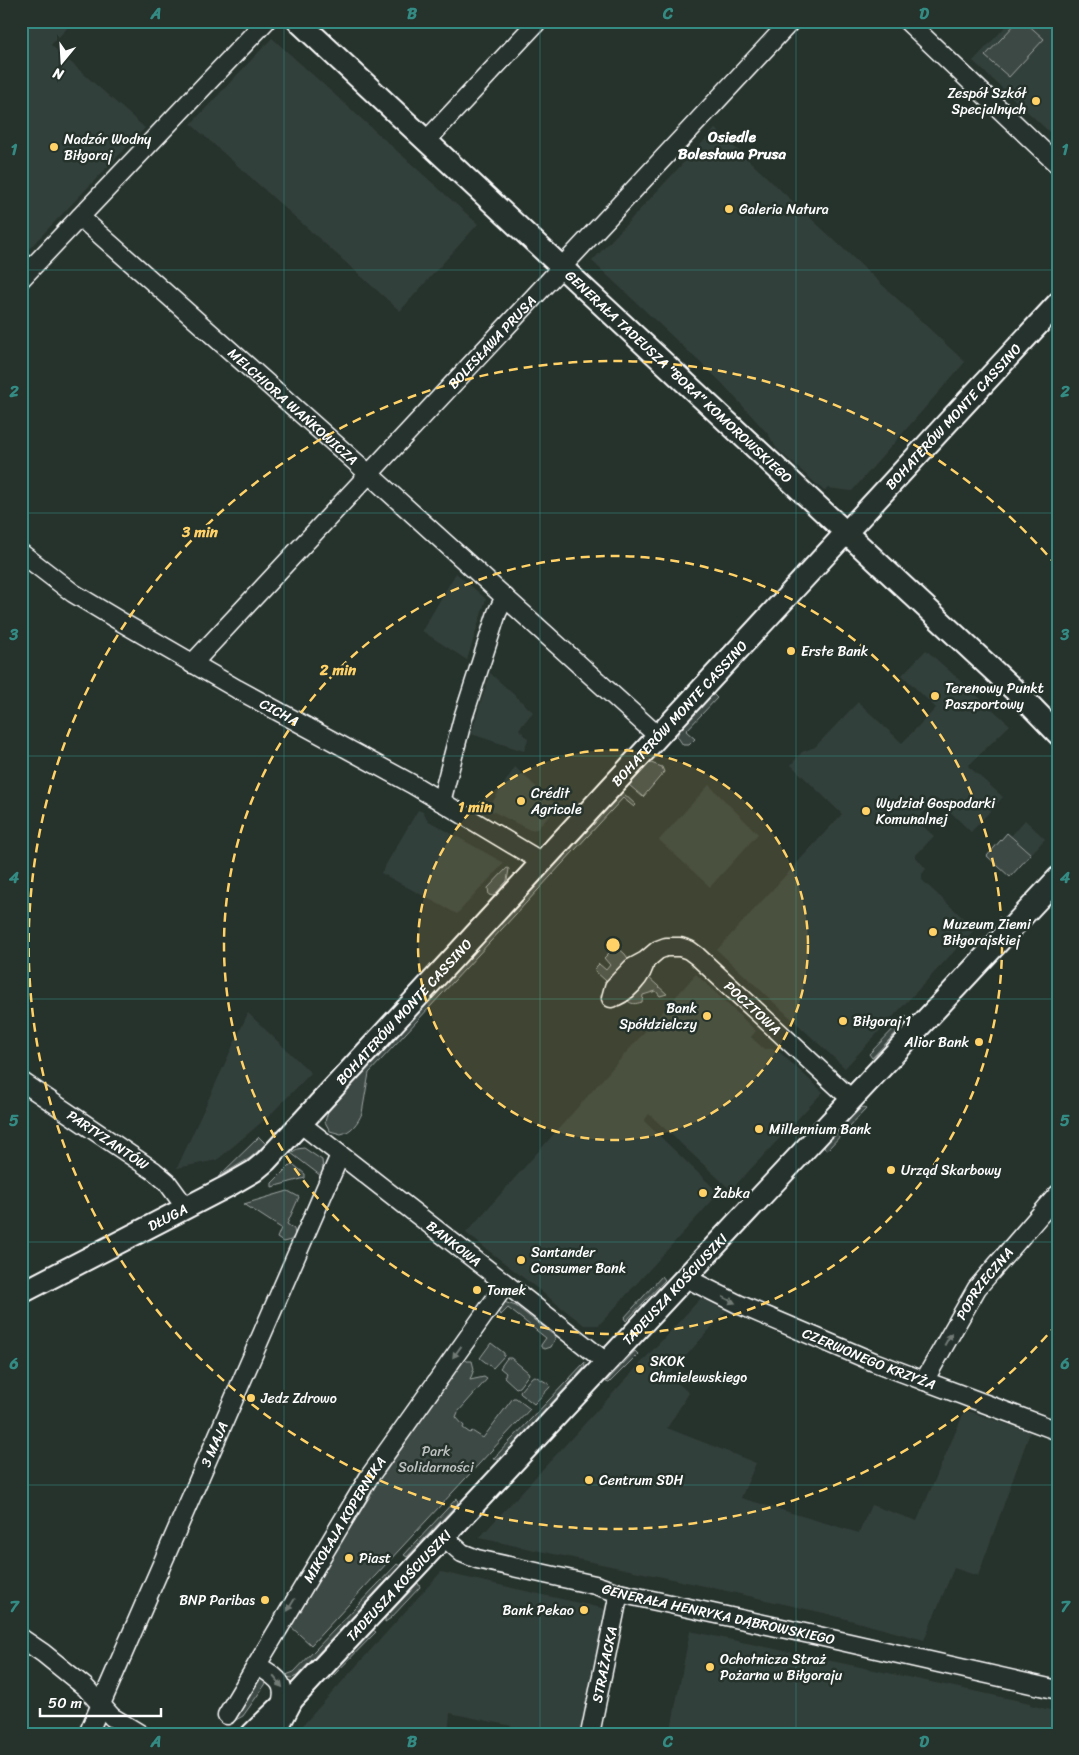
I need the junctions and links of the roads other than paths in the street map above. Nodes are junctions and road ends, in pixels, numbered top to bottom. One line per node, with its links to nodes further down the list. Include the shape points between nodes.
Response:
1 (266, 21): 8 (street)
2 (298, 21): 6 (street, GENERAŁA TADEUSZA "BORA" KOMOROWSKIEGO)
3 (538, 21): 6 (street)
4 (791, 21): 9 (street, BOLESŁAWA PRUSA)
5 (907, 21): 7 (street)
6 (426, 141): 9 (street, GENERAŁA TADEUSZA "BORA" KOMOROWSKIEGO)
7 (1058, 165)
8 (80, 217): 10 (street); 12 (street, MELCHIORA WAŃKOWICZA)
9 (561, 267): 12 (street, BOLESŁAWA PRUSA); 13 (street, GENERAŁA TADEUSZA "BORA" KOMOROWSKIEGO)
10 (21, 279)
11 (1058, 303): 13 (street, BOHATERÓW MONTE CASSINO)
12 (369, 474): 15 (street, MELCHIORA WAŃKOWICZA); 16 (street, BOLESŁAWA PRUSA)
13 (845, 533): 17 (street, GENERAŁA TADEUSZA "BORA" KOMOROWSKIEGO); 18 (street, BOHATERÓW MONTE CASSINO)
14 (21, 553): 16 (street, CICHA, via 79,597)
15 (505, 597): 18 (street, MELCHIORA WAŃKOWICZA); 19 (street, via 463,718)
16 (192, 664): 19 (street, CICHA)
17 (1058, 734)
18 (658, 736): 20 (street, BOHATERÓW MONTE CASSINO)
19 (441, 802): 20 (street, CICHA)
20 (542, 862): 25 (street, BOHATERÓW MONTE CASSINO)
21 (1058, 878): 24 (street, TADEUSZA KOŚCIUSZKI)
22 (645, 961): 24 (street, POCZTOWA, via 666,947 680,947 693,953)
23 (21, 1081): 28 (street, PARTYZANTÓW, via 154,1171 167,1182)
24 (852, 1099): 29 (street, TADEUSZA KOŚCIUSZKI)
25 (301, 1124): 26 (street, BANKOWA); 28 (street, DŁUGA, via 254,1171)
26 (340, 1154): 30 (street, BANKOWA); 41 (street, 3 MAJA)
27 (1058, 1194): 33 (street, POPRZECZNA, one-way to 27, via 977,1288)
28 (186, 1208): 31 (street, DŁUGA)
29 (687, 1275): 32 (street, TADEUSZA KOŚCIUSZKI); 33 (street, CZERWONEGO KRZYŻA, one-way to 33, via 696,1283 738,1304)
30 (506, 1284): 32 (street, BANKOWA); 38 (street, MIKOŁAJA KOPERNIKA, one-way to 38, via 369,1477)
31 (21, 1293)
32 (606, 1362): 35 (street, TADEUSZA KOŚCIUSZKI)
33 (924, 1381): 34 (street, CZERWONEGO KRZYŻA)
34 (1058, 1431)
35 (444, 1537): 36 (street, GENERAŁA HENRYKA DĄBROWSKIEGO, via 462,1553 478,1559); 40 (street, TADEUSZA KOŚCIUSZKI)
36 (619, 1594): 39 (street, GENERAŁA HENRYKA DĄBROWSKIEGO, via 814,1634); 47 (street, STRAŻACKA)
37 (21, 1638): 41 (street, via 85,1687)
38 (257, 1665): 40 (street, one-way to 40, via 281,1683); 42 (street, MIKOŁAJA KOPERNIKA)
39 (1058, 1690)
40 (286, 1703): 45 (street, TADEUSZA KOŚCIUSZKI); 46 (street, TADEUSZA KOŚCIUSZKI)
41 (101, 1704): 43 (street, 3 MAJA); 44 (street, via 118,1722)
42 (227, 1715)
43 (88, 1734)
44 (140, 1734)
45 (252, 1734)
46 (274, 1734)
47 (590, 1734)

